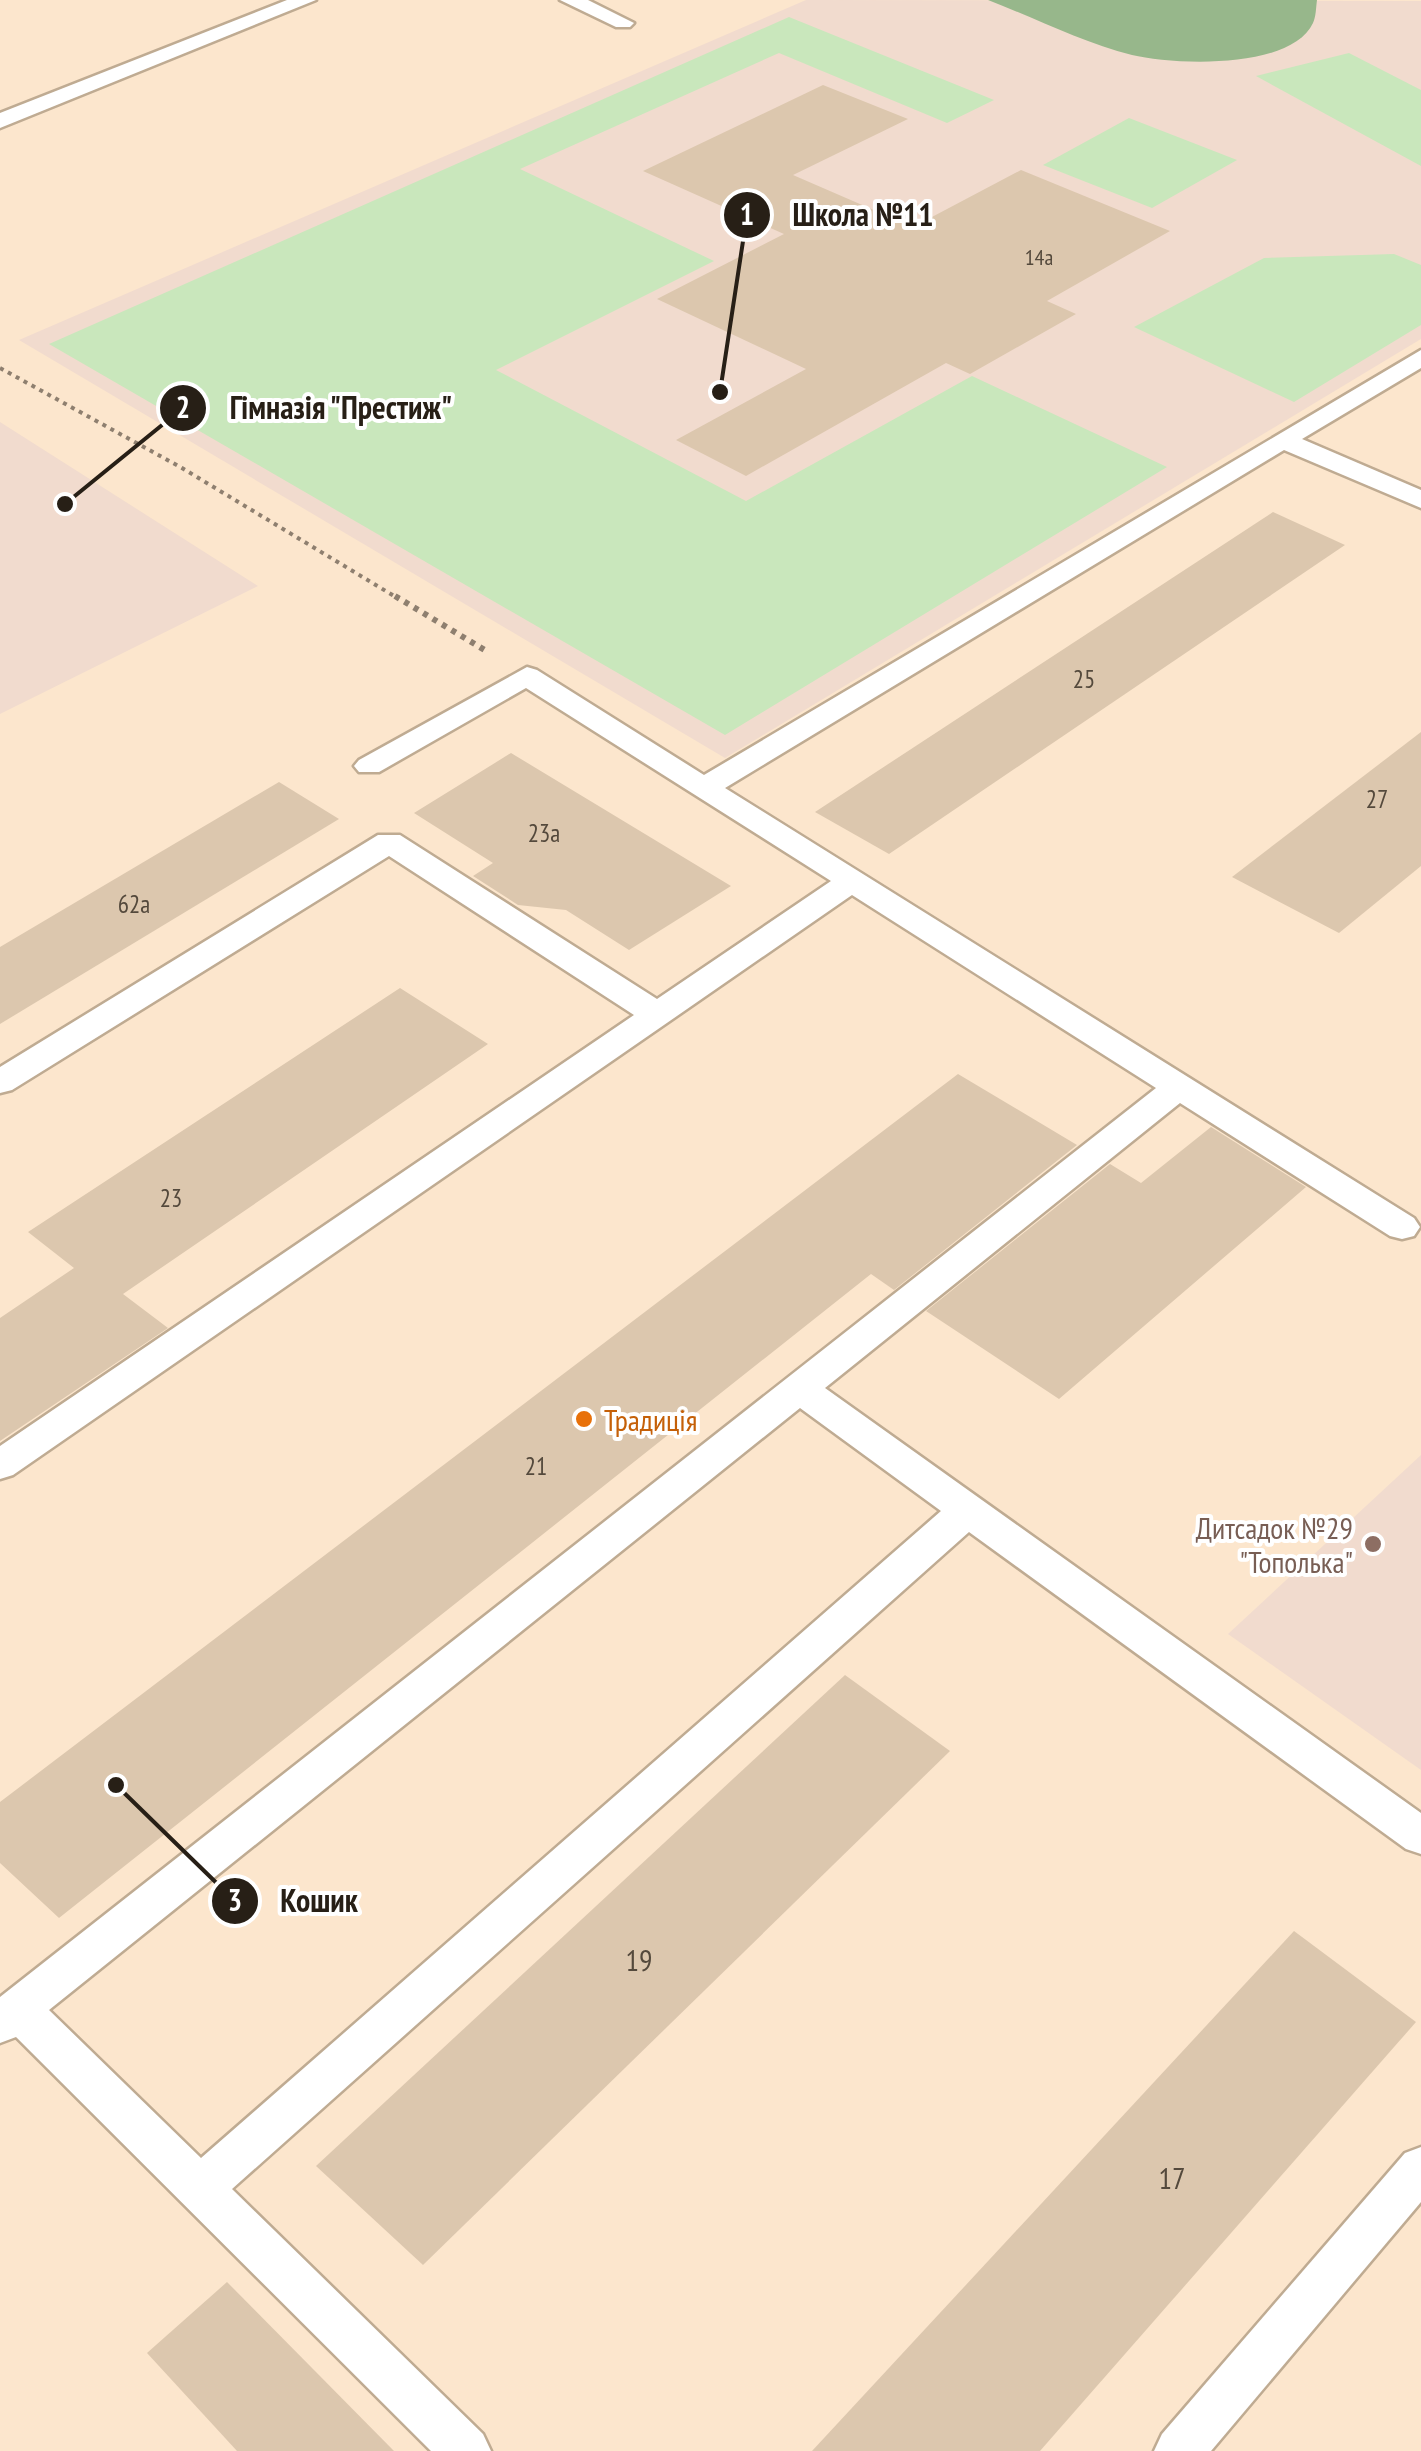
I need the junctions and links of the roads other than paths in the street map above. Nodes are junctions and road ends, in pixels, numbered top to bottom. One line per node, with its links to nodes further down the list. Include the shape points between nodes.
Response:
1 (306, 0): 4 (lane)
2 (570, 0): 3 (lane)
3 (622, 22)
4 (0, 121)
5 (1421, 357): 6 (lane)
6 (1282, 440): 7 (lane); 9 (lane)
7 (1421, 500)
8 (369, 766): 9 (lane, via 527,676)
9 (703, 788): 10 (lane)
10 (852, 881): 11 (lane); 13 (lane)
11 (658, 1014): 12 (lane, via 389,842); 16 (lane)
12 (0, 1082)
13 (1180, 1086): 14 (lane); 15 (lane)
14 (1402, 1226)
15 (798, 1388): 17 (lane); 19 (lane)
16 (0, 1465)
17 (968, 1511): 18 (lane); 21 (lane)
18 (1421, 1836)
19 (8, 2016): 21 (lane)
20 (1421, 2168): 23 (lane)
21 (198, 2190): 22 (lane)
22 (466, 2451)
23 (1179, 2451)

